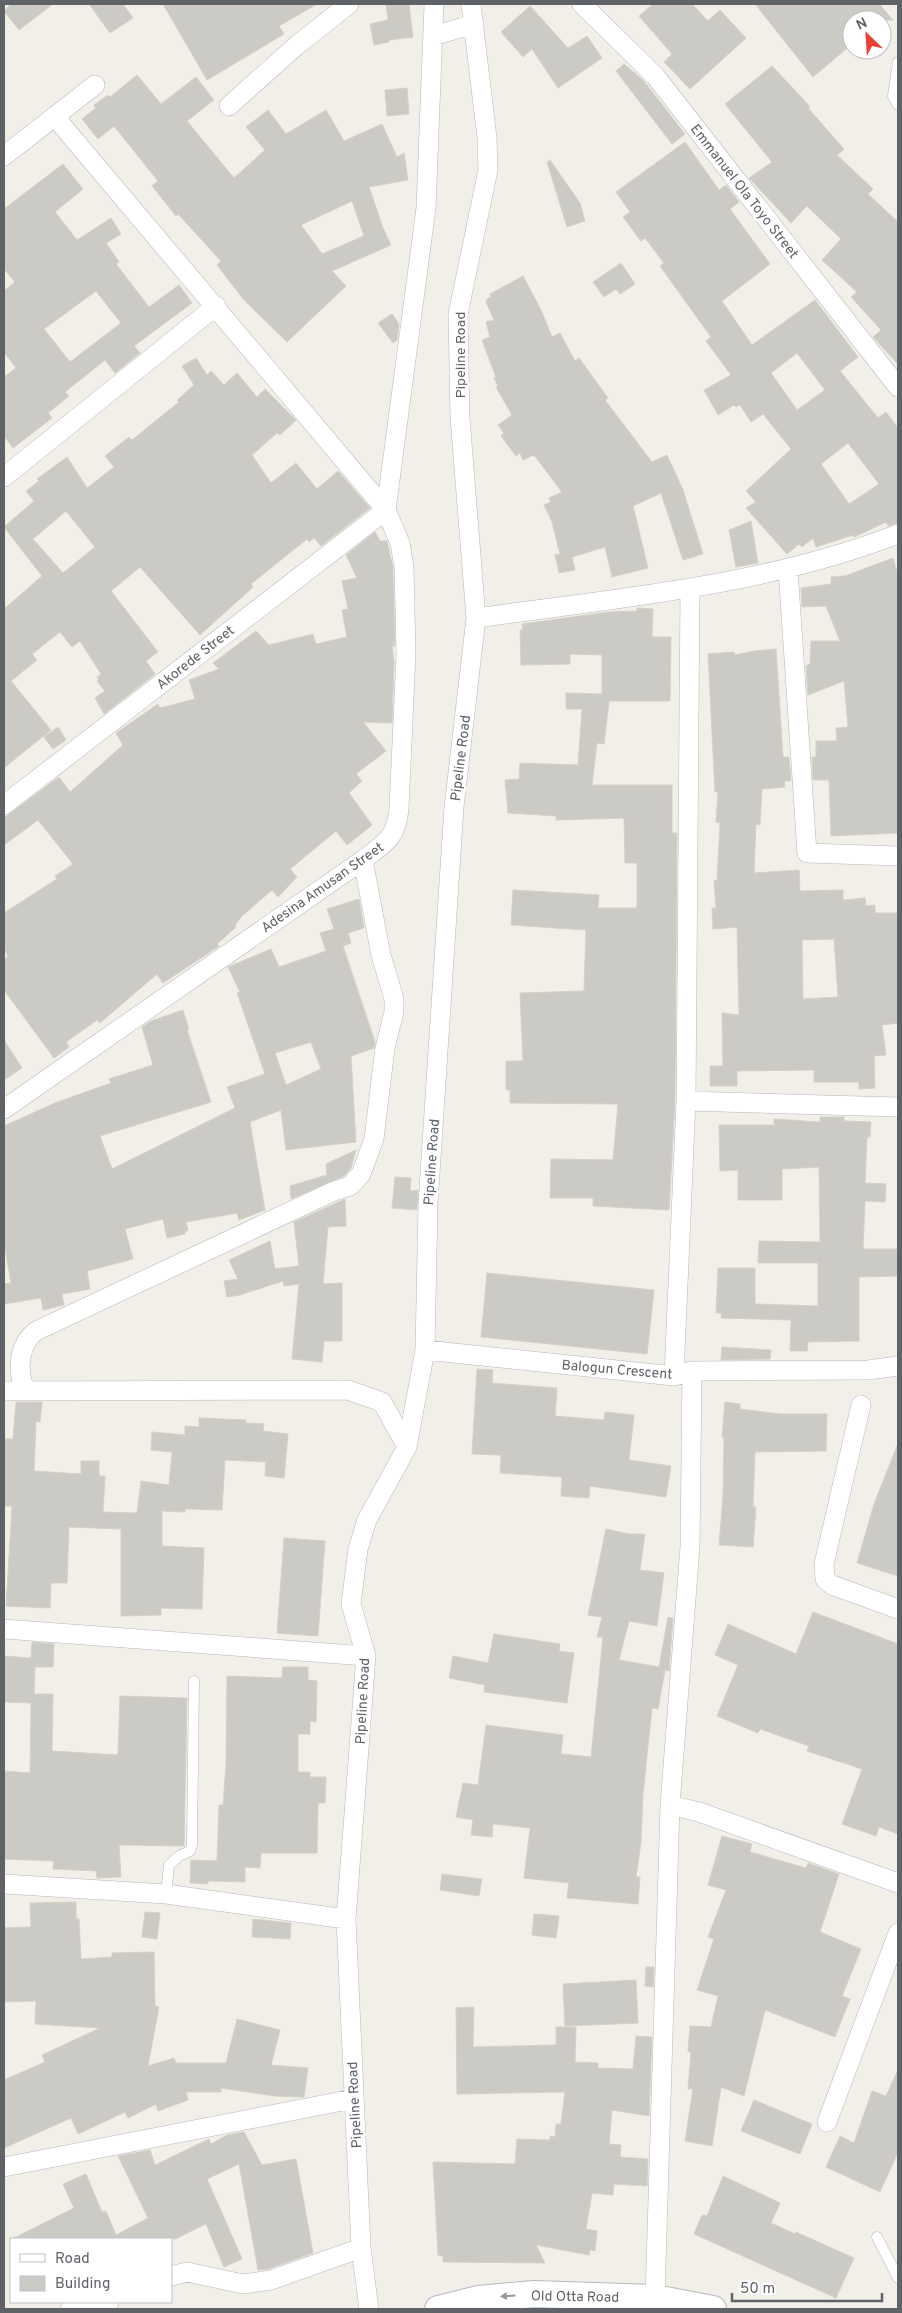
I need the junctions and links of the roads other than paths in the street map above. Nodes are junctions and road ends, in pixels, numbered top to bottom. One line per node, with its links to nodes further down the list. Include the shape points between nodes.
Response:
1 (349, 4): 10 (street)
2 (434, 4): 6 (street)
3 (471, 4): 5 (street, Pipeline Road)
4 (582, 4): 14 (street, Emmanuel Ola Toyo Street, via 656,77)
5 (474, 24): 6 (street); 20 (street, Pipeline Road, via 488,170 458,314 460,418)
6 (433, 36): 16 (street, via 426,208)
7 (898, 62): 9 (lane, via 893,96)
8 (95, 85): 11 (street)
9 (898, 105)
10 (228, 106)
11 (55, 117): 12 (street); 13 (street)
12 (4, 156)
13 (216, 306): 15 (street); 16 (street)
14 (898, 387)
15 (4, 477)
16 (386, 510): 21 (street, Akorede Street); 23 (street, Adesina Amusan Street, via 400,543 404,567 406,654 399,809 397,827 387,842)
17 (898, 534): 18 (street, via 854,551)
18 (788, 569): 19 (street); 22 (street, via 807,853)
19 (690, 588): 20 (street); 24 (street)
20 (476, 618): 27 (street, Pipeline Road, via 454,807 428,1204)
21 (4, 805)
22 (898, 856)
23 (363, 860): 26 (street, Adesina Amusan Street); 32 (street, via 394,1012 385,1048 374,1139 361,1174 350,1186 36,1331 25,1342 19,1366 22,1385)
24 (686, 1100): 25 (street); 30 (street)
25 (898, 1107)
26 (4, 1109)
27 (425, 1350): 30 (street, Balogun Crescent); 34 (street, Pipeline Road)
28 (898, 1366): 29 (street, Balogun Crescent, via 868,1370)
29 (692, 1371): 30 (street, Balogun Crescent); 39 (street, via 690,1547)
30 (674, 1376)
31 (4, 1391): 32 (street)
32 (30, 1391): 34 (street, via 348,1390 382,1402)
33 (861, 1405): 35 (street, via 824,1564 825,1579)
34 (408, 1447): 37 (street, Pipeline Road, via 368,1520 358,1549 351,1604)
35 (898, 1610)
36 (4, 1630): 37 (street)
37 (366, 1656): 43 (street, Pipeline Road)
38 (194, 1681): 42 (lane, via 192,1845 190,1851 168,1865)
39 (670, 1804): 40 (street); 52 (street)
40 (898, 1883)
41 (4, 1884): 42 (street)
42 (166, 1894): 43 (street)
43 (346, 1919): 45 (street, Pipeline Road)
44 (898, 1933): 46 (street)
45 (353, 2099): 47 (street); 49 (street, Pipeline Road)
46 (828, 2122)
47 (4, 2166)
48 (877, 2237): 51 (lane)
49 (361, 2248): 50 (street, via 271,2280 243,2284 187,2272); 55 (street, Pipeline Road)
50 (172, 2276)
51 (898, 2278)
52 (655, 2298): 56 (main road, Old Otta Road, one-way to 56, via 534,2294 501,2296); 57 (main road, Old Otta Road)
53 (103, 2303): 54 (street)
54 (70, 2309)
55 (369, 2309)
56 (438, 2309)
57 (713, 2309)

